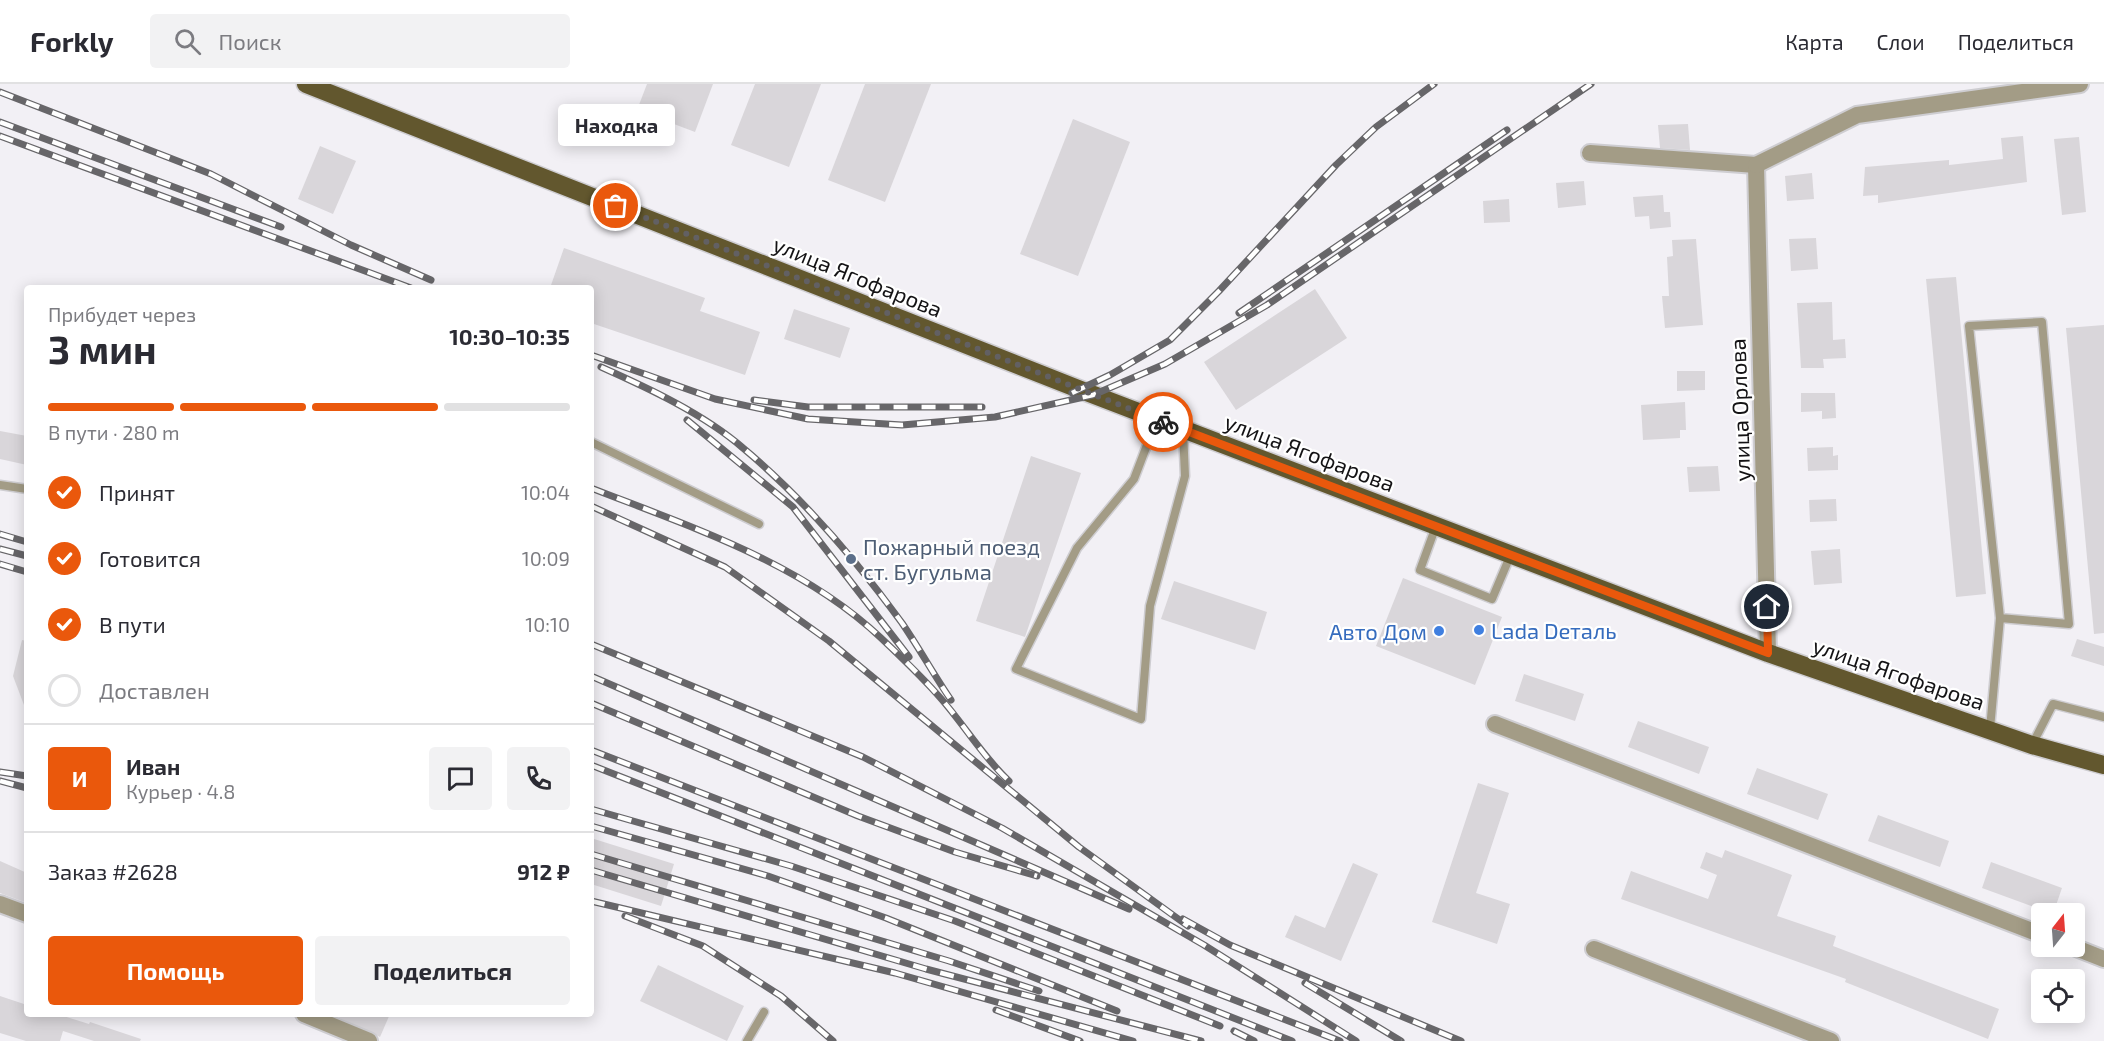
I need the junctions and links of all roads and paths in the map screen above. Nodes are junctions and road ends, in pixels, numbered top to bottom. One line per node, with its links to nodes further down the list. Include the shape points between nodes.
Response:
1 (306, 84): 5 (main road, улица Ягофарова)
2 (2080, 84): 4 (street, via 1857,115)
3 (1590, 153): 4 (street)
4 (1755, 165): 14 (street, улица Орлова)
5 (1157, 419): 6 (main road, улица Ягофарова); 6 (lane, via 1134,478 1077,548 1016,669 1141,719 1150,606 1185,476)
6 (1183, 429): 11 (main road, улица Ягофарова)
7 (594, 443): 10 (lane)
8 (0, 485): 9 (lane)
9 (24, 489)
10 (759, 524)
11 (1436, 526): 12 (main road, улица Ягофарова); 12 (lane, via 1420,570 1492,599)
12 (1511, 554): 14 (main road, улица Ягофарова)
13 (2000, 618): 13 (lane, via 2070,624 2042,322 1969,326); 17 (lane)
14 (1768, 653): 17 (main road, улица Ягофарова)
15 (2104, 717): 18 (lane, via 2053,704)
16 (1495, 724): 22 (street)
17 (1990, 729): 18 (main road, улица Ягофарова)
18 (2032, 745): 19 (main road, улица Ягофарова)
19 (2104, 765)
20 (0, 904): 21 (street)
21 (24, 913)
22 (2031, 931)
23 (1594, 950): 30 (street)
24 (2085, 952): 25 (street)
25 (2104, 959)
26 (764, 1012): 29 (lane)
27 (311, 1017): 28 (street)
28 (369, 1041)
29 (747, 1041)
30 (1831, 1041)

